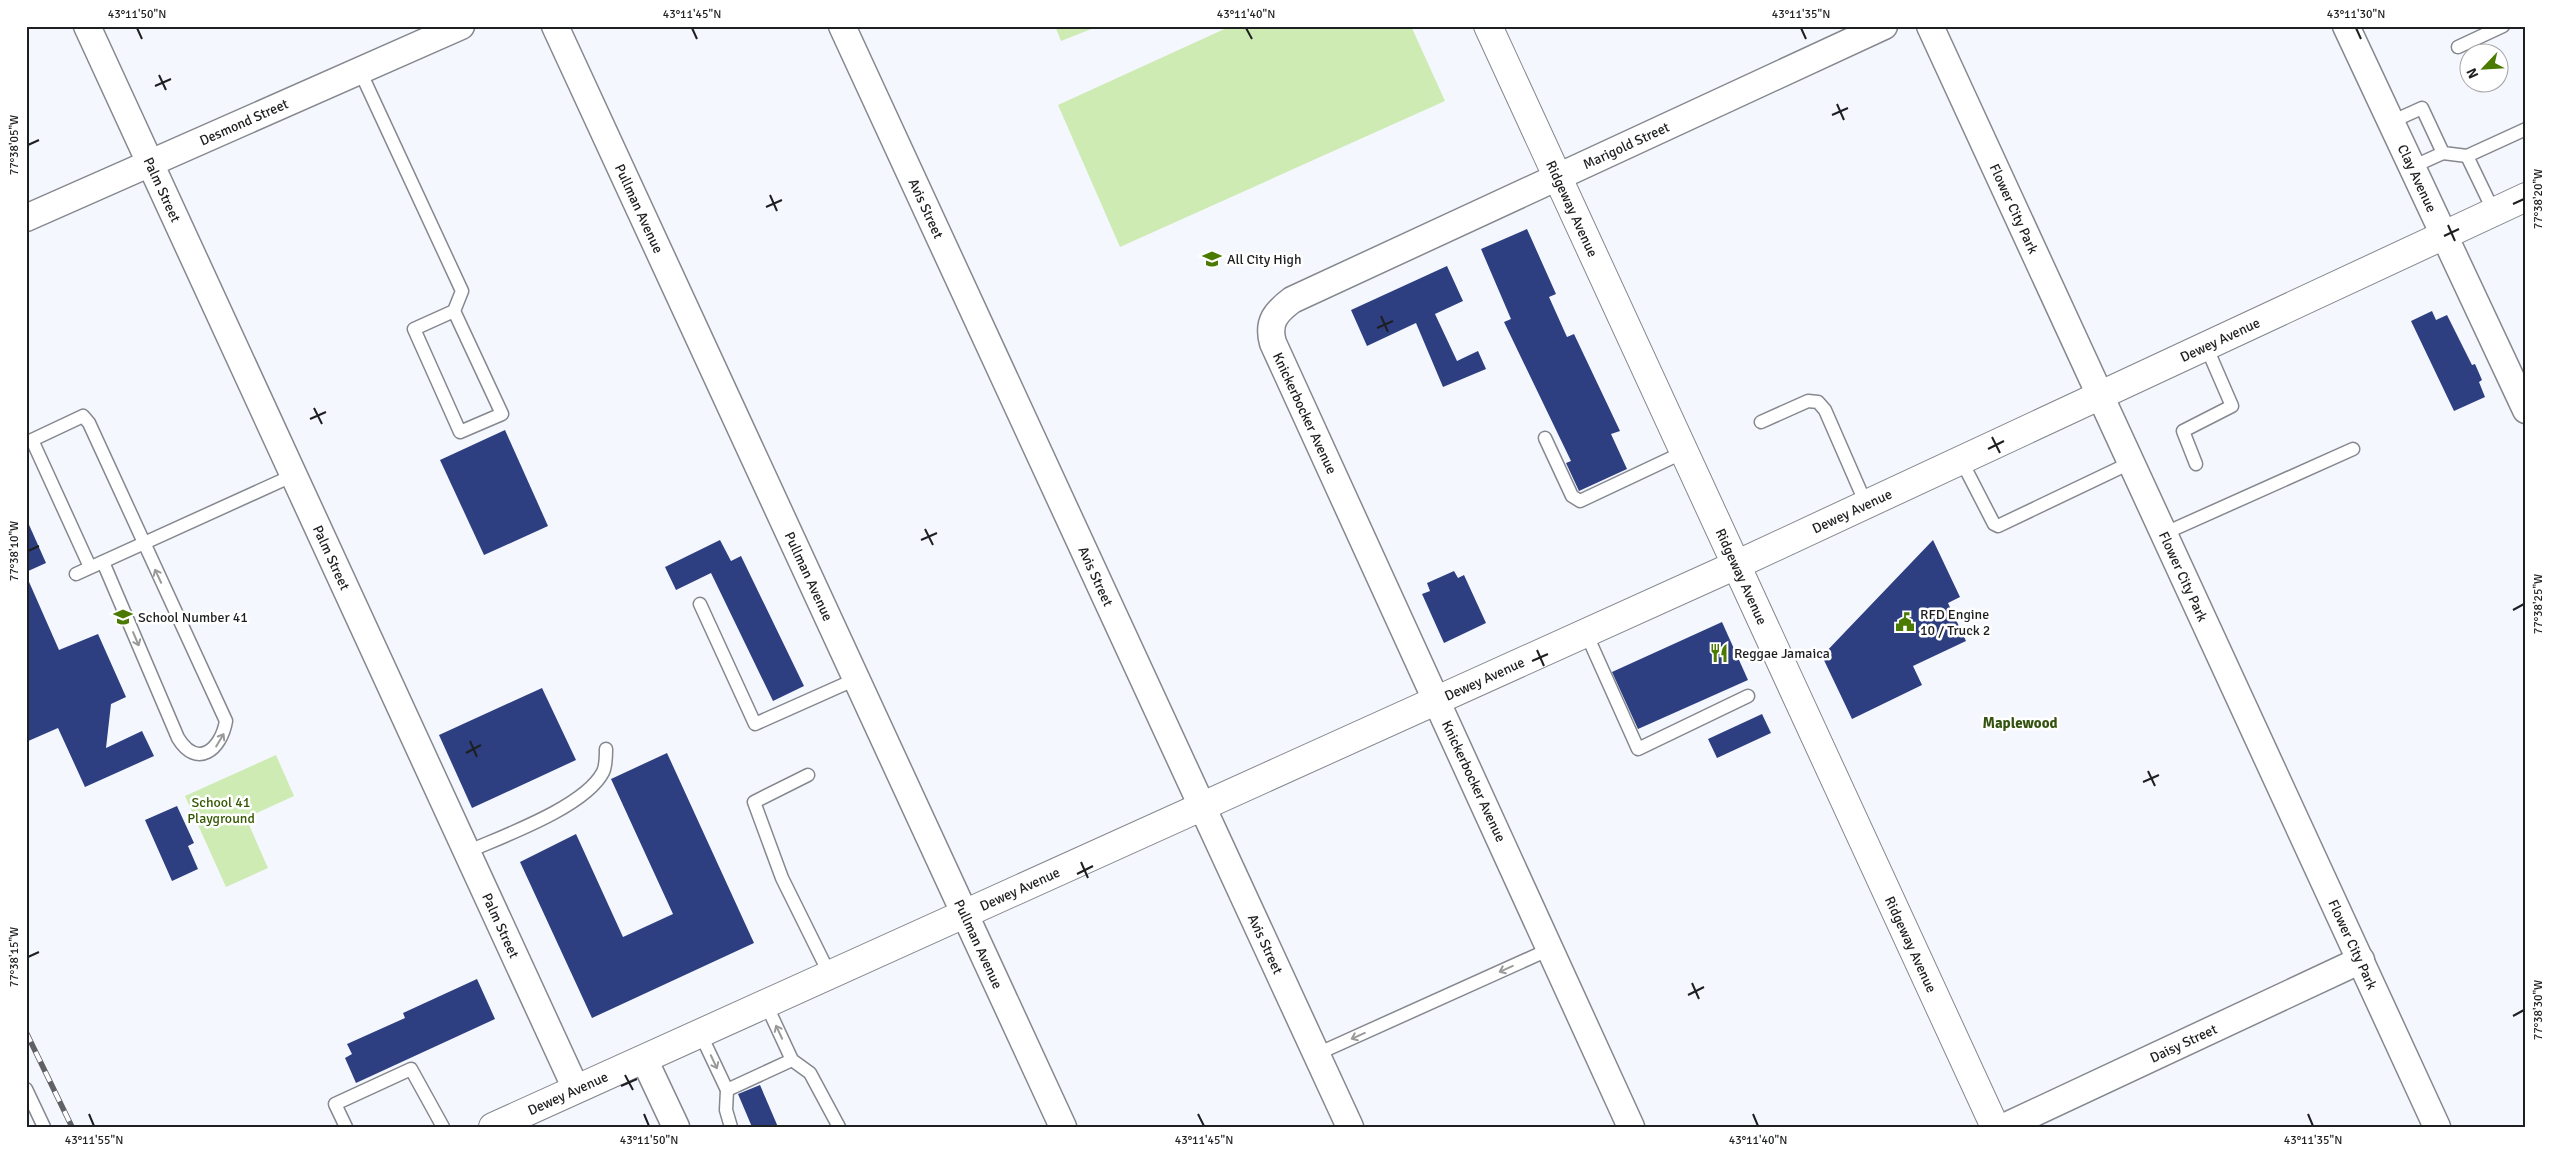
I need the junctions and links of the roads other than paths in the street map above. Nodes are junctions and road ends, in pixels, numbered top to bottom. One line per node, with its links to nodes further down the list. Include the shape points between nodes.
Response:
1 (86, 26): 16 (street, Palm Street)
2 (461, 26): 11 (street, Desmond Street)
3 (555, 26): 45 (street, Pullman Avenue)
4 (842, 26): 50 (street, Avis Street)
5 (1488, 26): 18 (street, Ridgeway Avenue)
6 (1884, 26): 18 (street, Marigold Street)
7 (1930, 26): 26 (street, Flower City Park)
8 (2346, 26): 12 (street, Clay Avenue)
9 (2503, 26): 10 (lane)
10 (2458, 47)
11 (360, 71): 16 (street, Desmond Street); 23 (lane, via 462,291)
12 (2391, 122): 14 (lane, via 2422,108); 17 (street, Clay Avenue)
13 (2526, 129): 15 (lane)
14 (2443, 153): 15 (lane); 17 (lane)
15 (2467, 156): 20 (lane)
16 (151, 165): 21 (street, Desmond Street); 35 (street, Palm Street)
17 (2412, 167): 22 (street, Clay Avenue)
18 (1557, 177): 24 (street, Marigold Street, via 1292,300 1278,311); 31 (street, Ridgeway Avenue)
19 (2526, 197): 20 (street, Dewey Avenue)
20 (2494, 212): 22 (street, Dewey Avenue)
21 (26, 218)
22 (2443, 235): 25 (street, Dewey Avenue); 27 (street, Clay Avenue)
23 (454, 311): 23 (lane, via 502,414 460,432 414,329)
24 (1271, 326): 47 (street, Knickerbocker Avenue, via 1273,343)
25 (2206, 346): 26 (street, Dewey Avenue); 34 (lane, via 2232,406 2183,431)
26 (2099, 396): 32 (street, Dewey Avenue); 33 (street, Flower City Park)
27 (2526, 410)
28 (1760, 422): 36 (lane, via 1808,401 1818,402 1825,410)
29 (1545, 438): 31 (lane, via 1572,496 1580,501)
30 (2353, 449): 37 (lane)
31 (1684, 452): 40 (street, Ridgeway Avenue)
32 (1961, 460): 33 (lane, via 1994,524 1998,526); 36 (street, Dewey Avenue)
33 (2130, 463): 37 (street, Flower City Park)
34 (2196, 464)
35 (294, 475): 38 (lane); 51 (street, Palm Street)
36 (1866, 504): 40 (street, Dewey Avenue)
37 (2163, 534): 54 (street, Flower City Park)
38 (143, 542): 39 (lane); 39 (lane, one-way to 38, via 178,738 185,749 194,754 208,752 217,746 226,722); 41 (lane, via 83,416 32,440)
39 (103, 562): 41 (lane)
40 (1736, 565): 44 (street, Dewey Avenue); 74 (street, Ridgeway Avenue)
41 (90, 567): 42 (lane)
42 (76, 574)
43 (700, 604): 45 (lane, via 755,724)
44 (1586, 633): 46 (lane, via 1638,749); 47 (street, Dewey Avenue)
45 (856, 680): 52 (street, Pullman Avenue)
46 (1748, 696)
47 (1437, 700): 50 (street, Dewey Avenue); 53 (street, Knickerbocker Avenue)
48 (606, 749): 51 (lane, via 603,771 582,797)
49 (808, 776): 55 (lane, via 754,802 782,878)
50 (1203, 806): 52 (street, Dewey Avenue); 58 (street, Avis Street)
51 (467, 852): 62 (street, Palm Street)
52 (964, 914): 55 (street, Dewey Avenue); 71 (street, Pullman Avenue)
53 (1550, 949): 58 (lane, one-way to 58); 73 (street, Knickerbocker Avenue)
54 (2361, 960): 75 (street, Daisy Street); 76 (street, Flower City Park)
55 (830, 975): 56 (street, Dewey Avenue)
56 (766, 1004): 57 (street, Dewey Avenue); 60 (lane, one-way to 56)
57 (700, 1033): 59 (street, Dewey Avenue); 63 (lane, one-way to 63)
58 (1317, 1054): 72 (street, Avis Street)
59 (644, 1058): 62 (street, Dewey Avenue); 68 (street)
60 (792, 1060): 63 (lane); 70 (lane, via 810,1073)
61 (26, 1089): 64 (lane)
62 (576, 1089): 67 (street, Dewey Avenue)
63 (727, 1090): 69 (lane, via 726,1110)
64 (44, 1127)
65 (346, 1127): 66 (lane, via 336,1104 411,1069)
66 (443, 1127)
67 (493, 1127)
68 (676, 1127)
69 (731, 1127)
70 (839, 1127)
71 (1063, 1127)
72 (1350, 1127)
73 (1631, 1127)
74 (1995, 1127)
75 (2004, 1127)
76 (2437, 1127)

